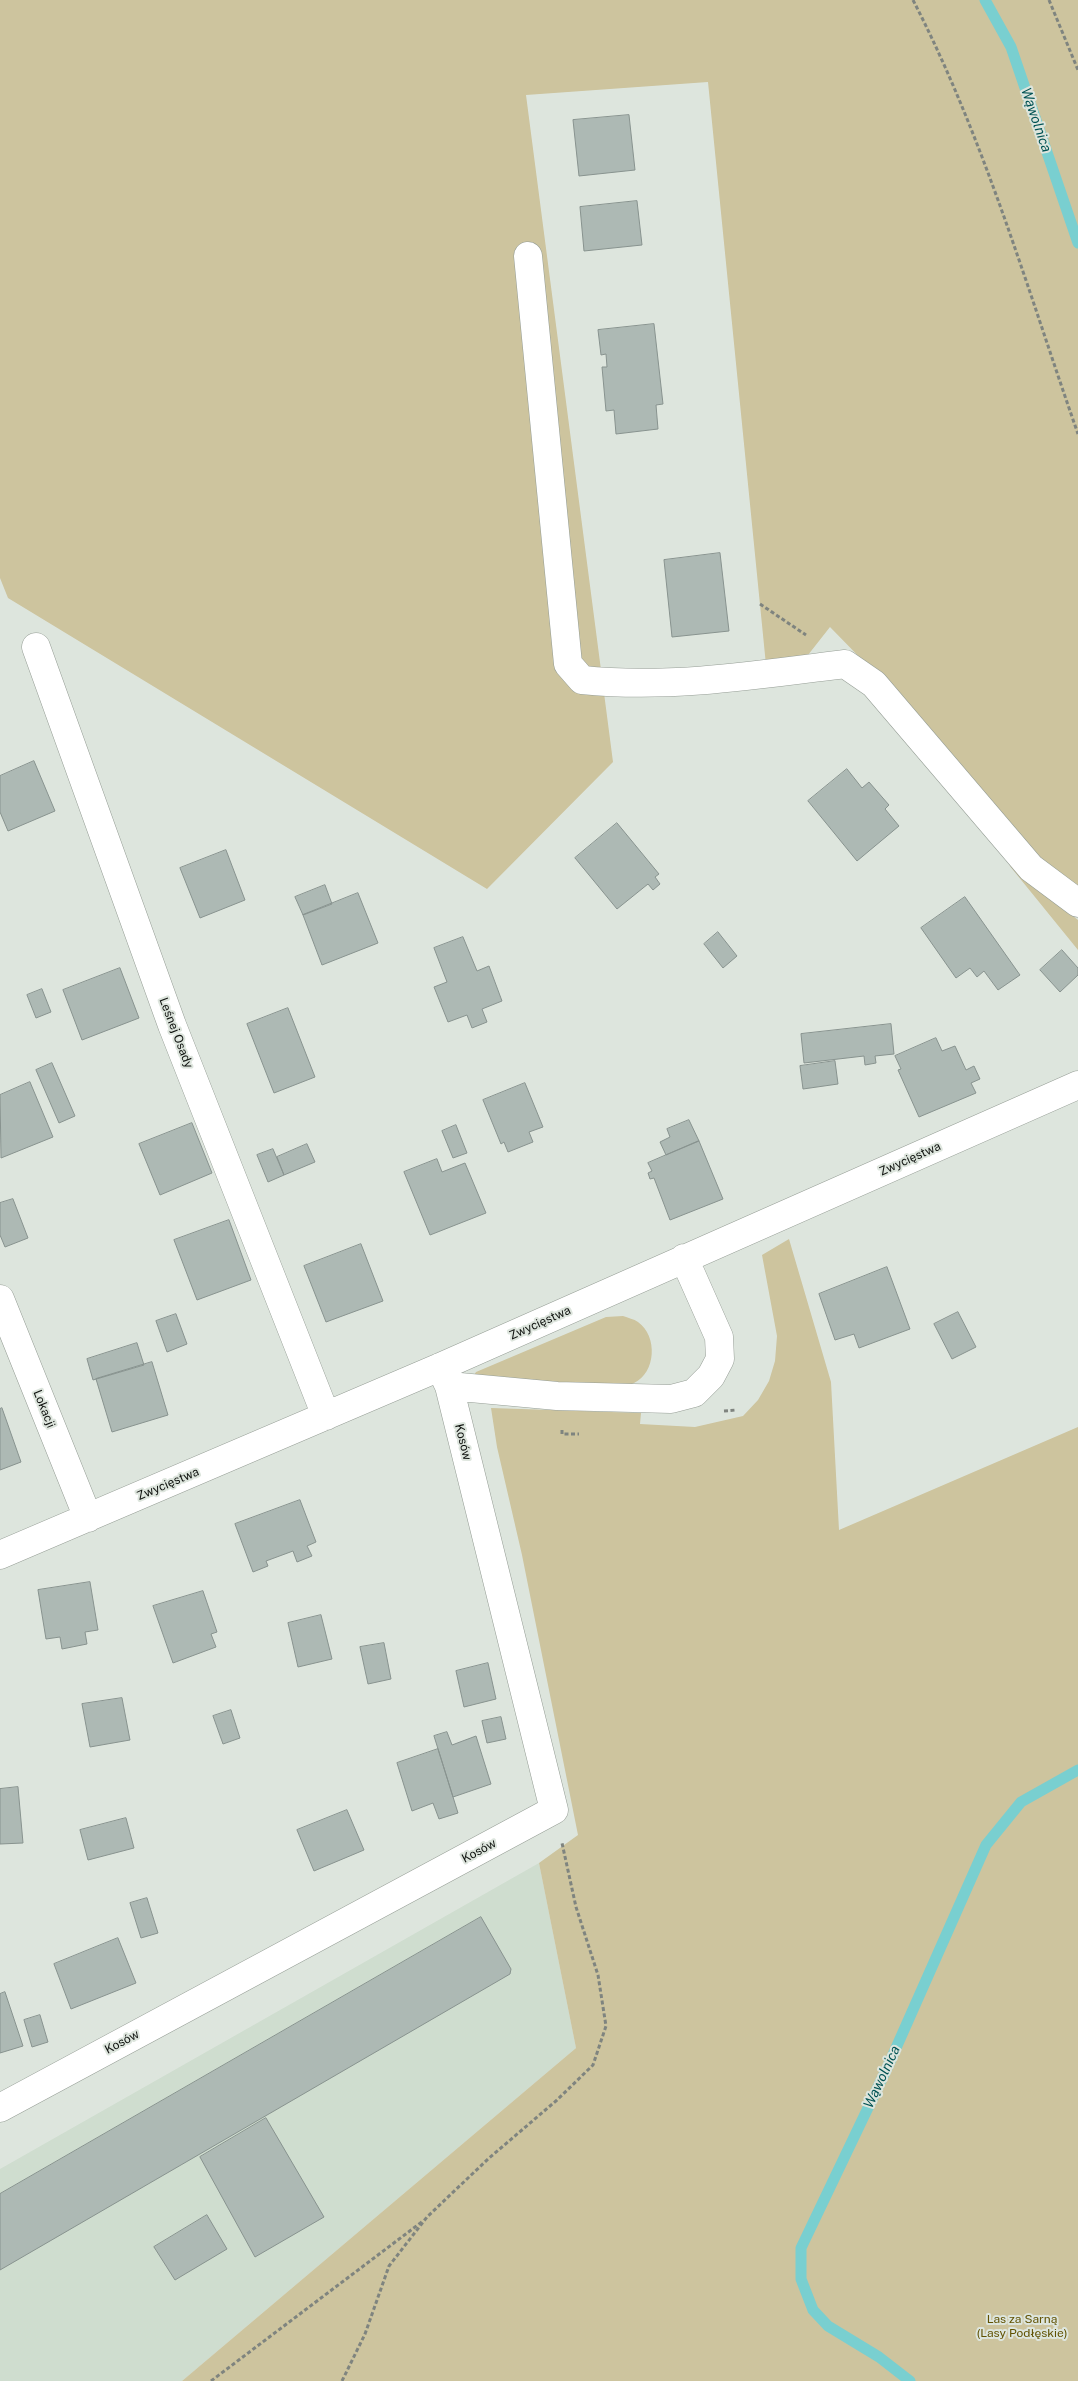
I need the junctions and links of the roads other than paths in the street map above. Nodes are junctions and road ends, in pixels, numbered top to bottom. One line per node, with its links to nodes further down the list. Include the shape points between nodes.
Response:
1 (528, 256): 3 (street, via 568,664 582,680 612,683 732,679 845,664 874,684 1031,868)
2 (36, 647): 8 (street, Leśnej Osady, via 172,1024)
3 (1078, 903)
4 (1078, 1085): 5 (street, Zwycięstwa)
5 (684, 1258): 7 (street, Zwycięstwa); 7 (street, via 719,1337 720,1359 711,1376 694,1393 671,1399 557,1396)
6 (0, 1300): 9 (street, Lokacji)
7 (444, 1377): 8 (street, Zwycięstwa); 11 (street, Kosów, via 554,1810)
8 (326, 1416): 9 (street, Zwycięstwa)
9 (88, 1518): 10 (street, Zwycięstwa)
10 (0, 1555)
11 (0, 2108)

